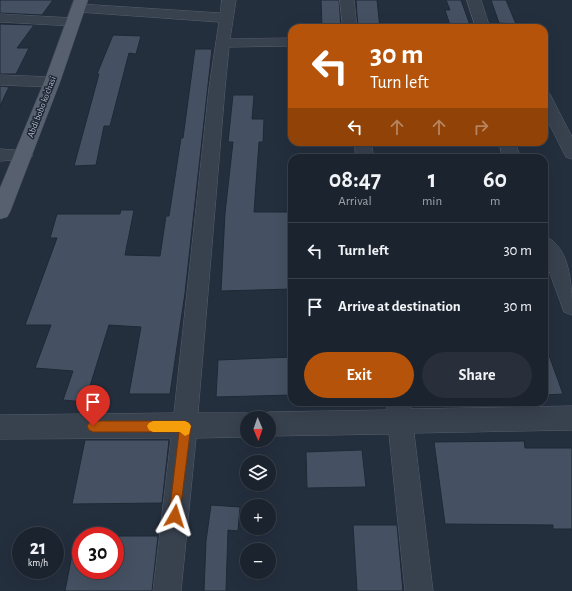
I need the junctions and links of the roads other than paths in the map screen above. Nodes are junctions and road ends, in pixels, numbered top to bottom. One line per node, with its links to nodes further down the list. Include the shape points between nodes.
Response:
1 (346, 0): 6 (street)
2 (474, 0): 7 (street)
3 (228, 9): 4 (street); 9 (street)
4 (78, 10): 5 (street); 11 (main road, Abdi bobo ko'chasi)
5 (0, 18)
6 (349, 24)
7 (482, 24)
8 (288, 42): 9 (street)
9 (222, 43): 23 (street)
10 (0, 80): 11 (street)
11 (52, 82): 15 (main road, Abdi bobo ko'chasi)
12 (548, 106): 13 (street)
13 (572, 153)
14 (0, 155): 15 (street)
15 (24, 155): 16 (main road, Abdi bobo ko'chasi)
16 (0, 212)
17 (548, 248): 18 (street, via 552,252)
18 (572, 306)
19 (399, 411): 20 (street); 21 (street); 26 (street)
20 (572, 418)
21 (276, 423)
22 (240, 425): 23 (street)
23 (185, 426): 24 (street); 25 (street)
24 (0, 427)
25 (167, 591)
26 (419, 591)

